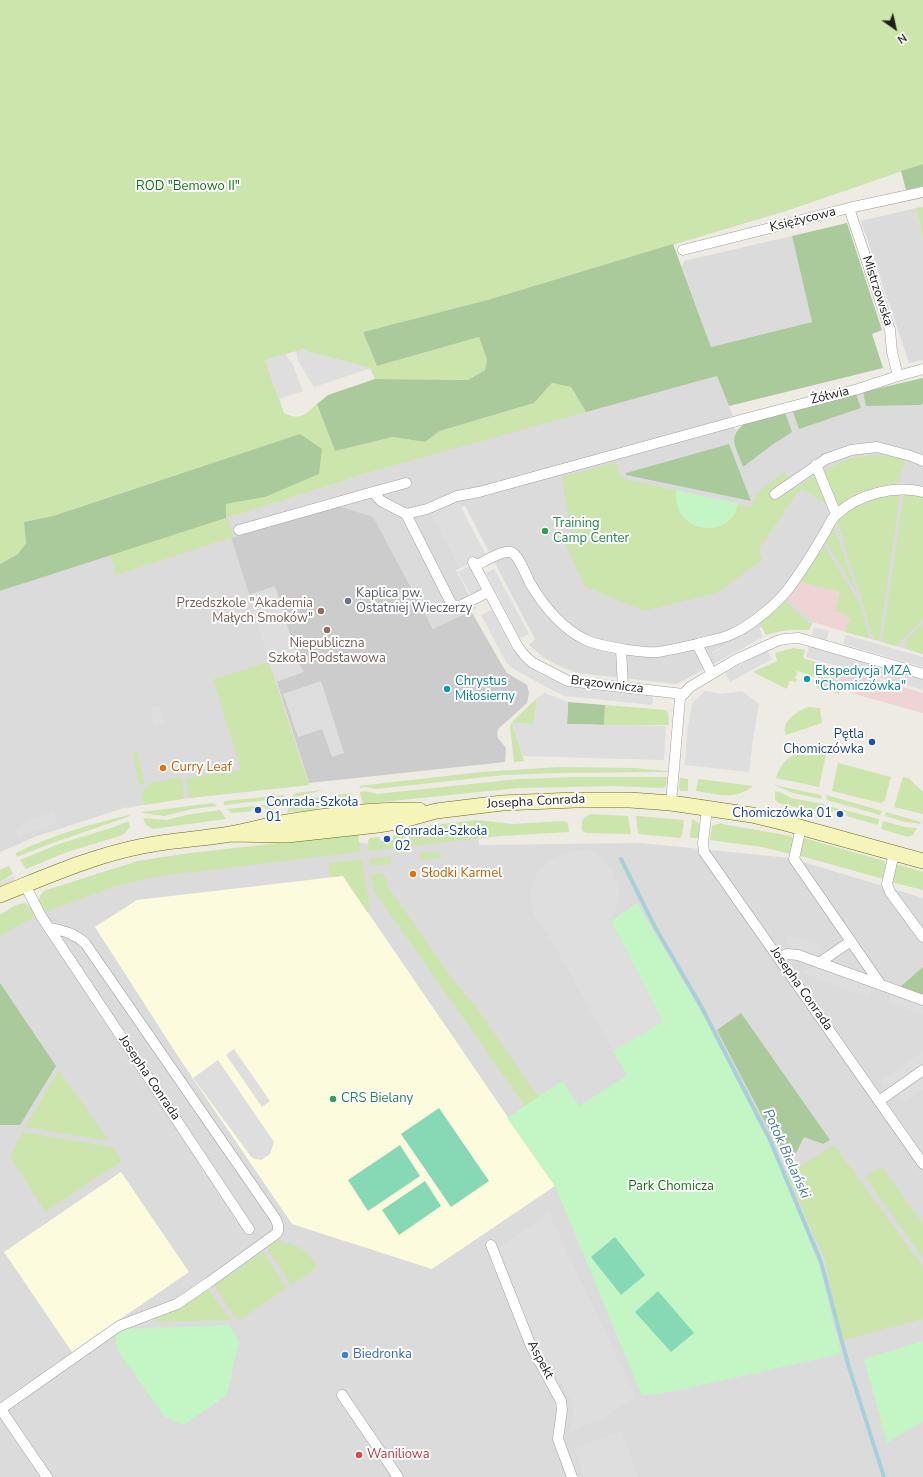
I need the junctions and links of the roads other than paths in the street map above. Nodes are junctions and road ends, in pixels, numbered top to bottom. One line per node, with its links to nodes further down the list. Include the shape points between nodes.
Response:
1 (923, 192): 2 (street, Księżycowa)
2 (849, 208): 3 (street, Księżycowa); 5 (street, Mistrzowska, via 890,330)
3 (683, 250)
4 (923, 370): 5 (street, Żółwia)
5 (898, 376): 12 (street, Żółwia, via 858,389 457,496 427,509)
6 (923, 461): 7 (street, via 892,450 870,447 851,450)
7 (816, 465): 11 (street); 13 (street)
8 (406, 483): 9 (street)
9 (373, 492): 12 (street, via 381,501); 14 (street)
10 (923, 492): 13 (street, via 892,490 872,494)
11 (775, 494)
12 (406, 514): 15 (street, via 450,603 460,606)
13 (836, 514): 16 (street, via 799,574 777,601 740,630)
14 (239, 530)
15 (488, 592): 17 (street, Brązownicza, via 474,564 501,553 513,553 542,603 562,624 584,639); 20 (street, Brązownicza, via 518,647 533,663 568,681)
16 (697, 644): 17 (street, via 658,652); 18 (street)
17 (621, 649): 20 (street)
18 (712, 674): 19 (street, via 770,643 791,638 799,638); 21 (street)
19 (923, 674)
20 (623, 687): 21 (street, Brązownicza)
21 (683, 694): 22 (street, via 680,698)
22 (671, 803): 23 (street, Josepha Conrada); 27 (street, Josepha Conrada, via 538,801 436,811 396,822 287,835 230,834 165,842 125,850 68,867)
23 (707, 808): 24 (street, Josepha Conrada, via 752,815); 33 (street, Josepha Conrada, via 704,852)
24 (801, 827): 25 (street, Josepha Conrada); 32 (street, via 794,859)
25 (894, 853): 26 (street, Josepha Conrada); 31 (street, via 887,884 890,892)
26 (923, 861)
27 (25, 885): 28 (street, Josepha Conrada); 29 (street, Josepha Conrada); 30 (street, Josepha Conrada)
28 (0, 895)
29 (0, 903)
30 (50, 928): 40 (street, Josepha Conrada); 43 (street, via 78,936 85,943 275,1218 278,1231 261,1246 177,1304 119,1326)
31 (923, 937)
32 (851, 941): 34 (street); 35 (street)
33 (779, 958): 34 (street, via 792,953); 38 (street, Josepha Conrada)
34 (819, 962): 35 (street)
35 (881, 985): 36 (street)
36 (923, 1000)
37 (923, 1070): 38 (street)
38 (879, 1101): 39 (street, Josepha Conrada)
39 (923, 1164)
40 (249, 1228)
41 (491, 1245): 46 (street, Aspekt, via 531,1346 561,1401 558,1439)
42 (342, 1395): 45 (street)
43 (0, 1408): 44 (street)
44 (47, 1477)
45 (398, 1477)
46 (572, 1477)

